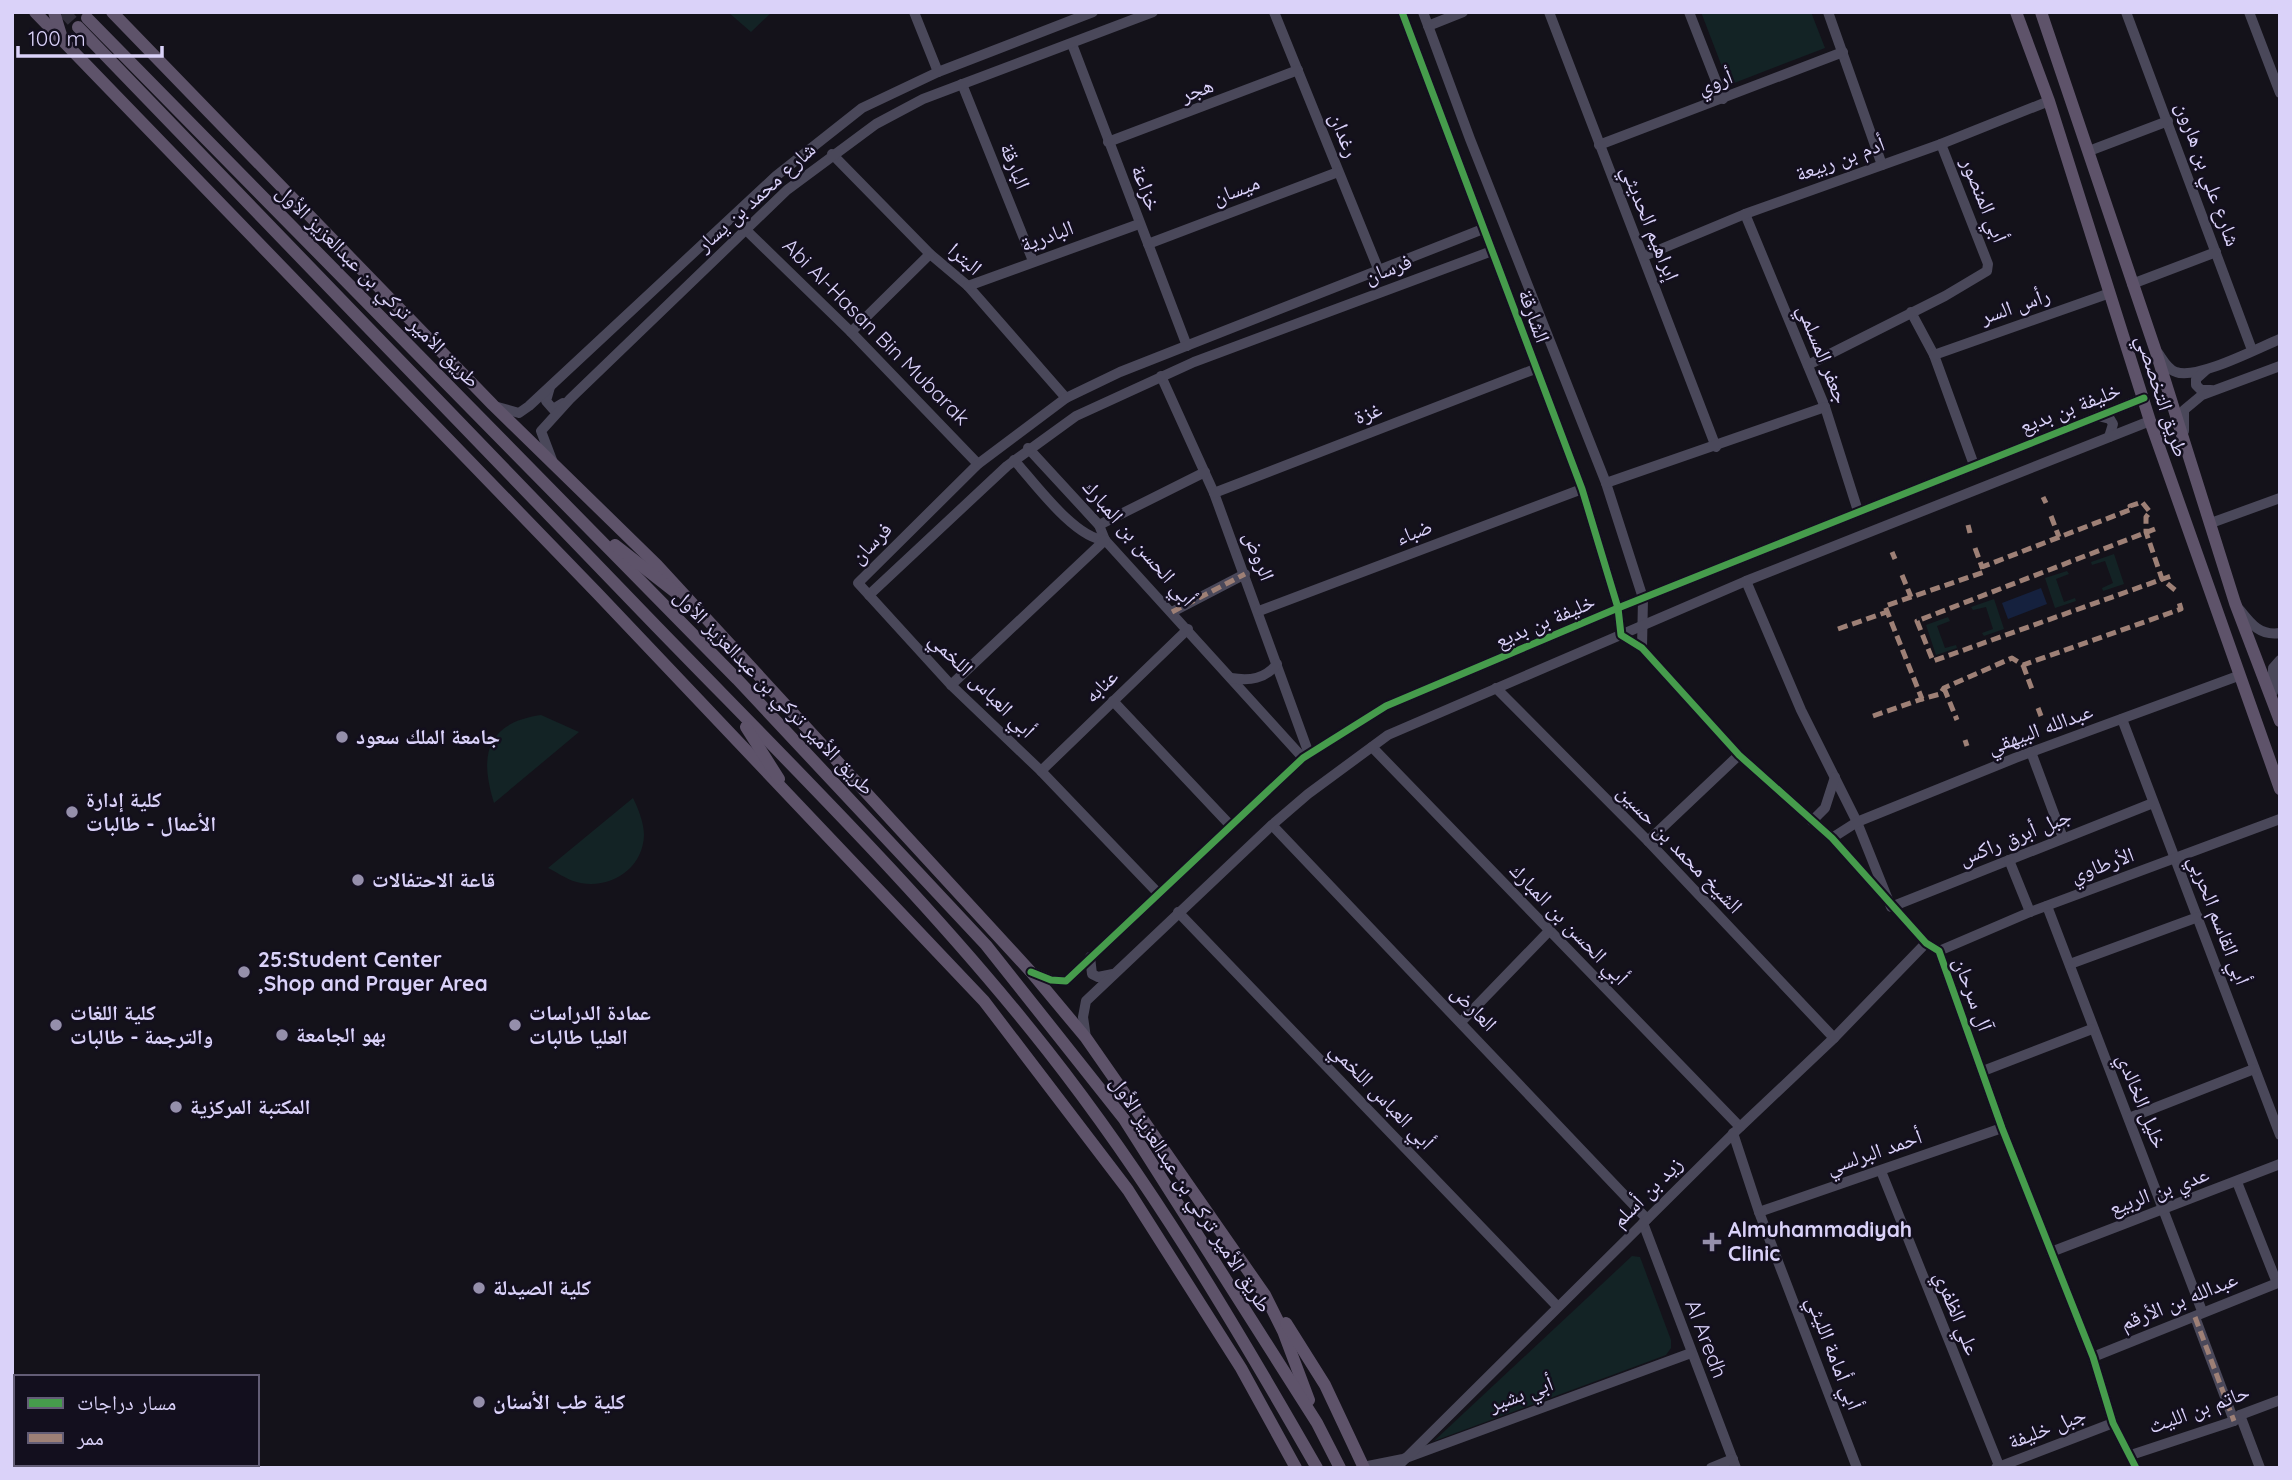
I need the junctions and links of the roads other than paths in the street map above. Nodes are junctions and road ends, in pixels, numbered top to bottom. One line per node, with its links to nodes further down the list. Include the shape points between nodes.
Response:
1 (35, 12): 19 (main road)
2 (54, 12): 19 (main road)
3 (112, 12): 69 (main road)
4 (914, 12): 23 (street)
5 (1093, 12): 23 (street, شارع محمد بن يسار)
6 (1153, 12): 20 (street, شارع محمد بن يسار)
7 (1275, 12): 22 (street, رغدان)
8 (1402, 12): 32 (street, الشارقة)
9 (1423, 12): 18 (street, الشارقة)
10 (1464, 12): 18 (street)
11 (1549, 12): 33 (street, إبراهيم الحديثي)
12 (1689, 12): 26 (street)
13 (1828, 12): 21 (street)
14 (2016, 12): 27 (main road, طريق التخصصي)
15 (2041, 12): 34 (main road, طريق التخصصي)
16 (2126, 12): 28 (street, شارع علي بن هارون)
17 (2249, 12): 25 (street)
18 (1428, 26): 29 (street, الشارقة)
19 (64, 42): 124 (main road)
20 (1072, 44): 24 (street, شارع محمد بن يسار); 30 (street, خزاعة)
21 (1843, 52): 26 (street, أروي); 36 (street)
22 (1298, 70): 30 (street, هجر); 37 (street, رغدان)
23 (938, 72): 64 (street, شارع محمد بن يسار, via 862,108 776,176)
24 (962, 84): 35 (street, شارع محمد بن يسار, via 911,105); 47 (street, البارقة)
25 (2280, 93)
26 (1723, 99): 33 (street, أروي)
27 (2049, 102): 31 (street, أدم بن ربيعة); 51 (main road, طريق التخصصي)
28 (2168, 121): 34 (street); 44 (street, شارع علي بن هارون)
29 (1470, 139): 32 (street); 82 (street, الشارقة)
30 (1108, 142): 39 (street, خزاعة)
31 (1941, 144): 36 (street, أدم بن ربيعة); 52 (street, أبي المنصور, via 1987,271)
32 (1453, 145): 41 (street, الشارقة)
33 (1599, 145): 46 (street, إبراهيم الحديثي)
34 (2089, 150): 49 (main road, طريق التخصصي)
35 (832, 154): 40 (street, شارع محمد بن يسار); 45 (street, البترا)
36 (1882, 164): 38 (street, أدم بن ربيعة)
37 (1338, 172): 42 (street, ميسان); 48 (street, رغدان)
38 (1745, 214): 46 (street, أدم بن ربيعة); 60 (street, جعفر المسلمي)
39 (1139, 224): 42 (street, خزاعة); 47 (street, البادرية)
40 (745, 229): 53 (street, Abi Al-Hasan Bin Mubarak); 68 (street, شارع محمد بن يسار)
41 (1483, 229): 43 (street, الشارقة); 48 (street, فرسان)
42 (1148, 244): 55 (street, خزاعة)
43 (1492, 251): 62 (street, الشارقة); 63 (street, فرسان)
44 (2216, 252): 49 (street); 57 (street, شارع علي بن هارون)
45 (930, 254): 50 (street, البترا); 53 (street)
46 (1644, 257): 75 (street, إبراهيم الحديثي)
47 (1033, 261): 50 (street, البادرية)
48 (1379, 271): 55 (street, فرسان)
49 (2132, 284): 56 (main road, طريق التخصصي)
50 (968, 286): 66 (street, البترا)
51 (2110, 293): 58 (street, رأس السر); 67 (main road, طريق التخصصي)
52 (1911, 313): 58 (street); 60 (street)
53 (851, 332): 78 (street, Abi Al-Hasan Bin Mubarak)
54 (2280, 339): 57 (street)
55 (1187, 345): 66 (street, فرسان)
56 (2155, 349): 59 (street, via 2172,371 2181,374); 76 (main road, طريق التخصصي)
57 (2252, 350): 59 (street)
58 (1934, 355): 79 (street)
59 (2218, 364): 65 (street, via 2202,372 2196,385 2201,390)
60 (1808, 365): 70 (street, جعفر المسلمي)
61 (2280, 366): 65 (street)
62 (1535, 369): 83 (street, الشارقة); 84 (street, غزة)
63 (1161, 376): 77 (street, فرسان, via 1076,416); 81 (street, الروض)
64 (551, 384): 68 (street, via 546,401 553,408); 69 (street, شارع محمد بن يسار, via 519,413)
65 (2227, 385): 76 (street, via 2196,398 2184,410)
66 (1066, 398): 74 (street, فرسان)
67 (2144, 398): 71 (street, خليفة بن بديع); 72 (main road, طريق التخصصي)
68 (570, 400): 80 (street, شارع محمد بن يسار, via 541,431)
69 (493, 405): 80 (main road)
70 (1825, 407): 75 (street); 86 (street, جعفر المسلمي)
71 (2098, 416): 73 (street, via 2113,424); 79 (street, خليفة بن بديع)
72 (2150, 421): 73 (street); 92 (main road, طريق التخصصي)
73 (2109, 437): 94 (street)
74 (1013, 439): 77 (street); 78 (street, فرسان)
75 (1716, 447): 82 (street)
76 (2186, 451): 87 (main road, طريق التخصصي)
77 (1021, 454): 88 (street, أبي الحسن بن المبارك); 91 (street, via 1080,531); 95 (street, فرسان)
78 (978, 464): 95 (street, فرسان, via 858,583)
79 (1974, 464): 86 (street, خليفة بن بديع)
80 (555, 465): 97 (main road)
81 (1205, 472): 84 (street, الروض); 88 (street)
82 (1606, 483): 96 (street, الشارقة)
83 (1582, 489): 99 (street, الشارقة); 100 (street, ضباء)
84 (1214, 493): 93 (street, الروض)
85 (2280, 498): 87 (street)
86 (1858, 512): 96 (street, خليفة بن بديع)
87 (2211, 523): 90 (main road, طريق التخصصي)
88 (1099, 525): 91 (street, أبي الحسن بن المبارك)
89 (590, 528): 97 (main road); 114 (main road, طريق الأمير تركي بن عبدالعزيز الأول, via 83,22); 174 (main road, طريق الأمير تركي بن عبدالعزيز الأول, via 737,679 1029,998 1124,1119)
90 (2216, 537): 92 (main road); 98 (main road, طريق التخصصي)
91 (1105, 540): 101 (street, أبي الحسن بن المبارك); 111 (street)
92 (2192, 543): 109 (main road, طريق التخصصي)
93 (1245, 574): 100 (street, الروض); 101 (street)
94 (1746, 581): 102 (street); 122 (street)
95 (869, 595): 111 (street, أبي العباس اللخمي)
96 (1643, 598): 99 (street, خليفة بن بديع); 102 (street, الشارقة)
97 (693, 603): 147 (main road)
98 (2235, 603): 104 (street, via 2256,629); 115 (main road, طريق التخصصي)
99 (1618, 608): 105 (street, الشارقة); 120 (street, خليفة بن بديع, via 1386,706)
100 (1259, 611): 108 (street, الروض)
101 (1172, 612): 103 (street, أبي الحسن بن المبارك)
102 (1641, 627): 105 (street); 106 (street)
103 (1188, 629): 110 (street, أبي الحسن بن المبارك); 113 (street, عنابه)
104 (2280, 633)
105 (1621, 635): 106 (street, آل سرحان); 112 (street)
106 (1642, 648): 119 (street, آل سرحان)
107 (2280, 660): 115 (street, via 2271,678)
108 (1277, 664): 110 (street, via 1269,673 1249,681); 120 (street, الروض)
109 (2238, 676): 116 (street, عبدالله البيهقي); 123 (main road, طريق التخصصي)
110 (1231, 678): 120 (street, أبي الحسن بن المبارك)
111 (951, 685): 121 (street, أبي العباس اللخمي)
112 (1496, 688): 117 (street, via 1388,735); 133 (street, الشيخ محمد بن حسين)
113 (1113, 701): 121 (street, عنابه); 129 (street)
114 (731, 703): 124 (main road); 182 (main road, طريق الأمير تركي بن عبدالعزيز الأول, via 923,904 1047,1050 1140,1176 1234,1322)
115 (2278, 716)
116 (2122, 719): 118 (street, عبدالله البيهقي); 125 (street, أبي القاسم الحربي)
117 (1372, 747): 130 (street); 142 (street, أبي الحسن بن المبارك)
118 (2031, 752): 128 (street, عبدالله البيهقي); 132 (street)
119 (1739, 755): 127 (street, آل سرحان); 133 (street)
120 (1306, 756): 129 (street, خليفة بن بديع)
121 (1041, 771): 136 (street, أبي العباس اللخمي)
122 (1835, 777): 127 (street, via 1825,808); 128 (street)
123 (2280, 789)
124 (784, 790): 181 (main road, via 984,1001 1059,1097 1141,1211 1241,1368)
125 (2153, 803): 132 (street, جبل أبرق راكس); 134 (street, أبي القاسم الحربي)
126 (2280, 819): 134 (street, الأرطاوي)
127 (1812, 821): 131 (street, آل سرحان)
128 (1857, 822): 131 (street, عبدالله البيهقي); 138 (street)
129 (1230, 825): 136 (street, خليفة بن بديع)
130 (1272, 825): 139 (street); 149 (street, العارض)
131 (1832, 838): 138 (street, آل سرحان)
132 (2063, 838): 135 (street, جبل أبرق راكس)
133 (1648, 841): 152 (street, الشيخ محمد بن حسين)
134 (2174, 859): 137 (street, الأرطاوي); 141 (street, أبي القاسم الحربي)
135 (2009, 860): 138 (street, جبل أبرق راكس); 140 (street)
136 (1157, 892): 145 (street, خليفة بن بديع)
137 (2047, 906): 140 (street, الأرطاوي); 146 (street, خليل الخالدي)
138 (1892, 907): 143 (street, آل سرحان)
139 (1178, 912): 148 (street); 168 (street, أبي العباس اللخمي)
140 (2030, 912): 144 (street, الأرطاوي)
141 (2198, 917): 146 (street); 153 (street, أبي القاسم الحربي)
142 (1549, 931): 149 (street); 157 (street, أبي الحسن بن المبارك)
143 (1926, 943): 144 (street, آل سرحان); 152 (street, زيد بن أسلم)
144 (1939, 951): 154 (street, آل سرحان)
145 (1090, 957): 147 (street, خليفة بن بديع, via 1066,981); 148 (street, via 1092,974)
146 (2070, 964): 150 (street, خليل الخالدي)
147 (1031, 972): 151 (main road)
148 (1114, 974): 151 (street, via 1086,1001)
149 (1461, 1022): 164 (street, العارض)
150 (2092, 1029): 154 (street); 155 (street, خليل الخالدي)
151 (1086, 1038): 167 (main road)
152 (1834, 1038): 157 (street, زيد بن أسلم)
153 (2254, 1069): 155 (street); 158 (street, أبي القاسم الحربي)
154 (1983, 1071): 156 (street, آل سرحان)
155 (2129, 1118): 162 (street, خليل الخالدي)
156 (2002, 1128): 160 (street, أحمد البرلسي); 165 (street, آل سرحان)
157 (1737, 1130): 163 (street, أبي أمامة الليثي); 164 (street, زيد بن أسلم)
158 (2280, 1135)
159 (2280, 1164): 161 (street, عدي بن الربيع)
160 (1881, 1171): 163 (street, أحمد البرلسي); 180 (street, علي الظفري)
161 (2237, 1182): 162 (street, عدي بن الربيع); 166 (street)
162 (2165, 1209): 165 (street, عدي بن الربيع); 169 (street, خليل الخالدي)
163 (1759, 1212): 185 (street, أبي أمامة الليثي)
164 (1645, 1221): 168 (street, زيد بن أسلم); 170 (street, Al Aredh)
165 (2051, 1252): 171 (street, آل سرحان)
166 (2278, 1283): 169 (street, عبدالله بن الأرقم)
167 (1265, 1295): 174 (main road); 179 (main road, via 1325,1385)
168 (1557, 1306): 177 (street, زيد بن أسلم)
169 (2198, 1314): 171 (street, عبدالله بن الأرقم); 173 (street, خليل الخالدي)
170 (1690, 1353): 177 (street, أبي بشير); 178 (street, Al Aredh)
171 (2093, 1357): 175 (street, آل سرحان)
172 (2280, 1400): 173 (street, حاتم بن الليث)
173 (2237, 1418): 176 (street, حاتم بن الليث); 187 (street, خليل الخالدي)
174 (1317, 1423): 183 (main road, طريق الأمير تركي بن عبدالعزيز الأول)
175 (2113, 1423): 176 (street, آل سرحان); 180 (street, جبل خليفة)
176 (2131, 1455): 186 (street, آل سرحان)
177 (1399, 1463): 179 (street, أبي بشير)
178 (1735, 1463): 184 (street)
179 (1363, 1467)
180 (1998, 1467)
181 (1296, 1468)
182 (1317, 1468)
183 (1340, 1468)
184 (1711, 1468)
185 (1857, 1468)
186 (2136, 1468)
187 (2260, 1468)

